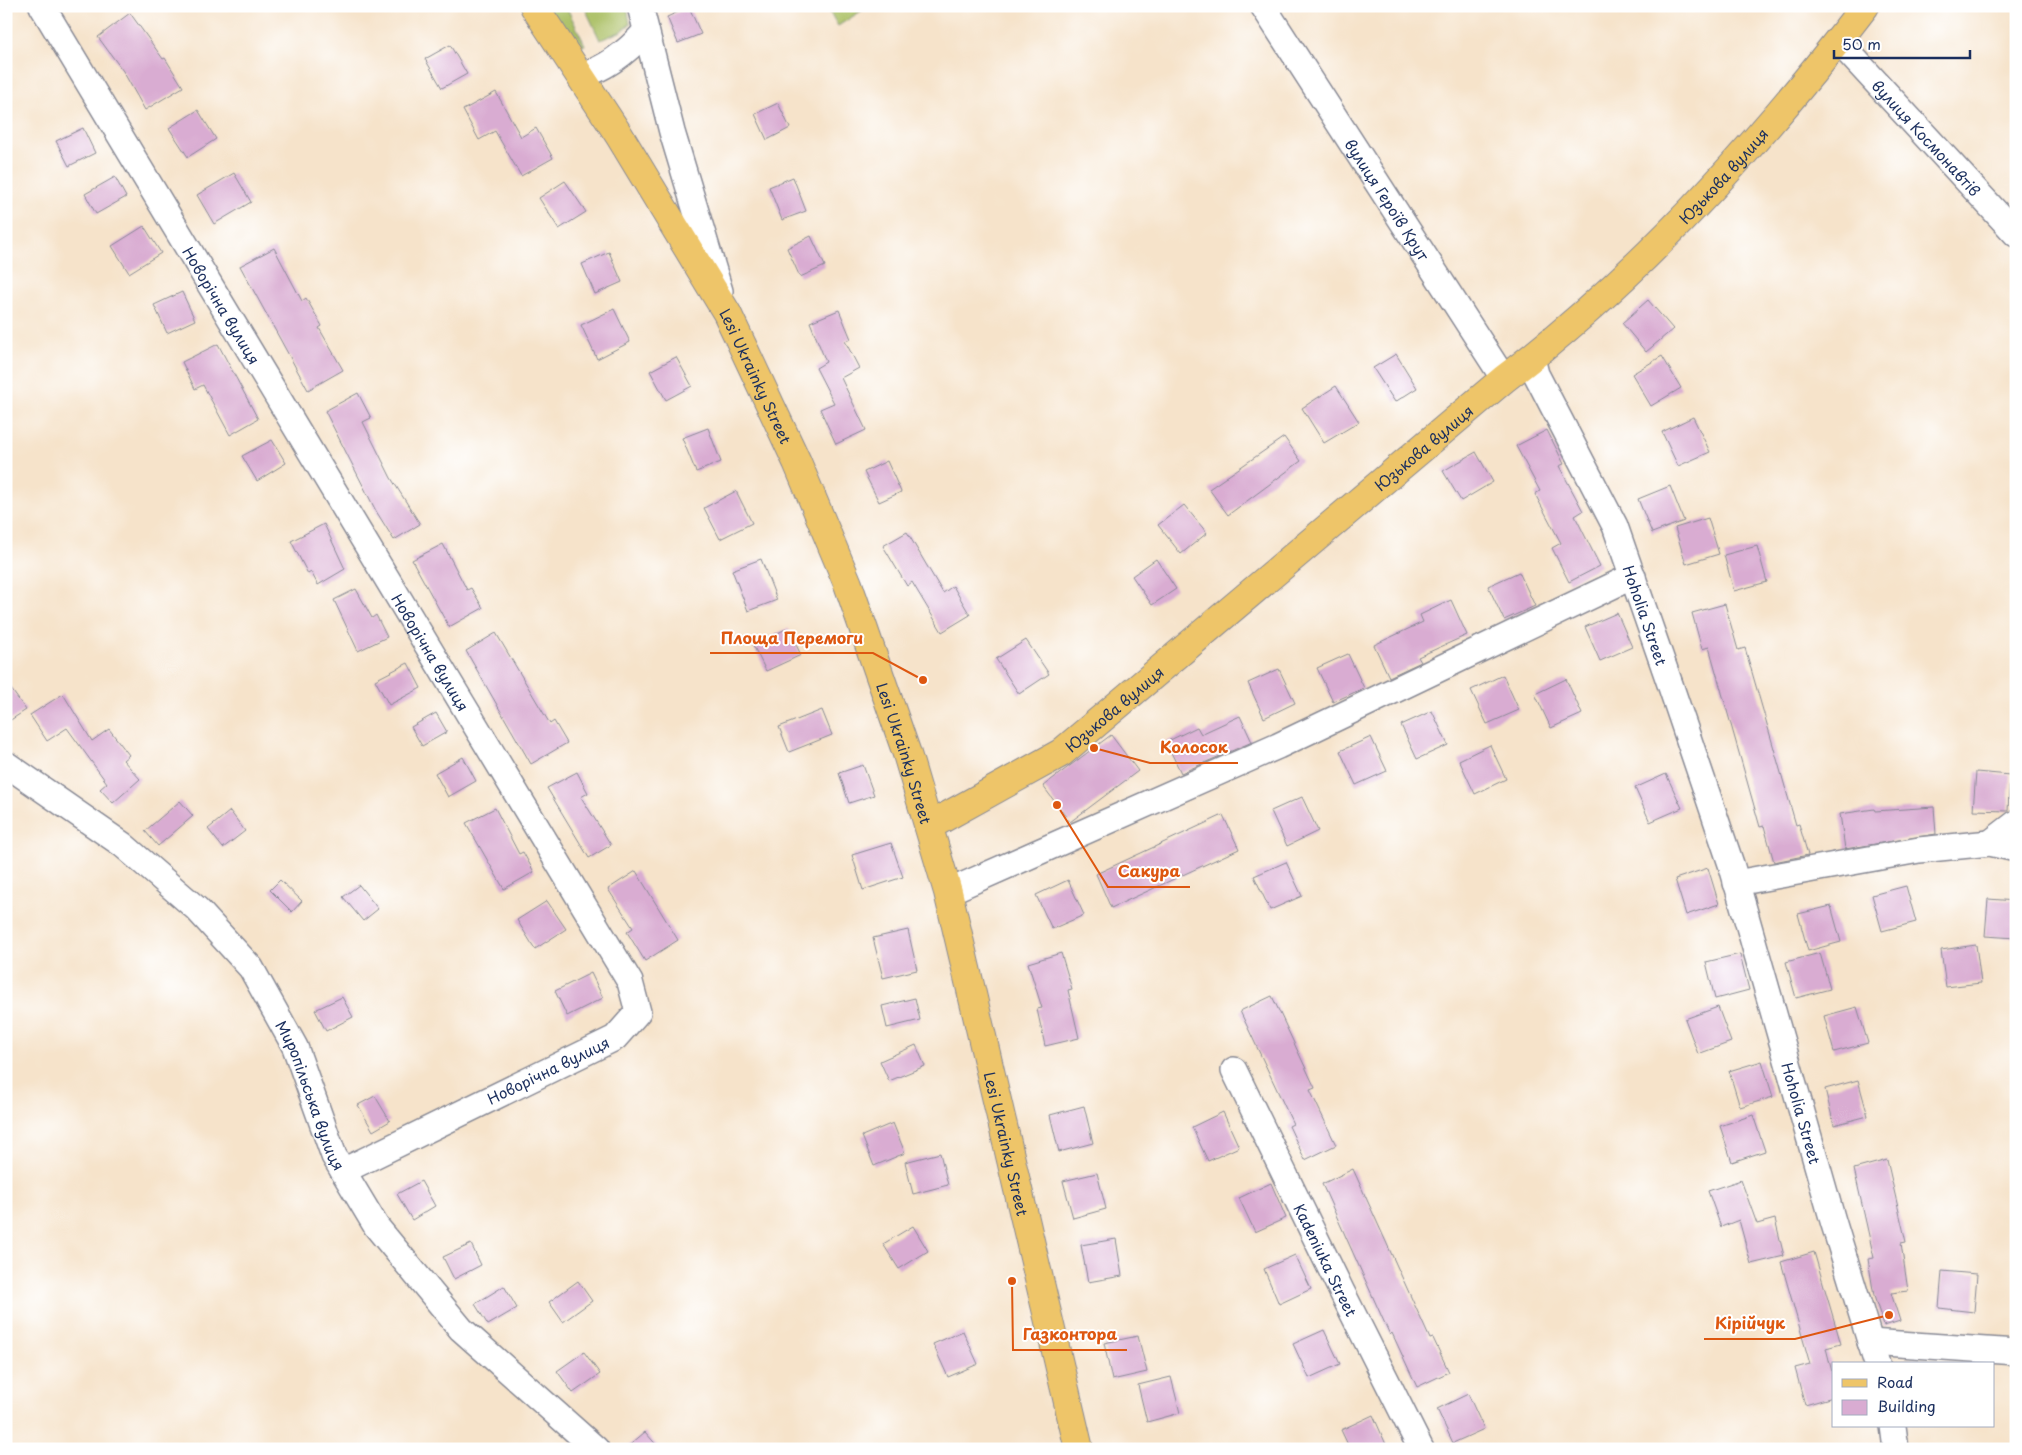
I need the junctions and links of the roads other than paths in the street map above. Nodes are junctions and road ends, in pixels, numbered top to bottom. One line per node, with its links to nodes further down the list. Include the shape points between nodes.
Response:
1 (42, 6): 22 (street, Новорічна вулиця, via 630,982 638,1012 614,1038)
2 (534, 6): 8 (main road, Lesi Ukrainky Street)
3 (640, 6): 6 (street)
4 (1865, 6): 7 (main road, Юзькова вулиця)
5 (1274, 11): 12 (street, вулиця Героїв Крут)
6 (646, 31): 8 (street, via 606,65); 10 (street, via 672,132)
7 (1838, 41): 9 (street, вулиця Космонавтів); 11 (main road, Юзькова вулиця, via 1702,200)
8 (580, 76): 10 (main road, Lesi Ukrainky Street)
9 (2016, 234)
10 (727, 313): 16 (main road, Lesi Ukrainky Street, via 797,462 848,584)
11 (1532, 358): 12 (main road, Юзькова вулиця); 13 (street, Hoholia Street, via 1536,374 1615,526)
12 (1504, 379): 16 (main road, Юзькова вулиця, via 1061,753)
13 (1633, 576): 19 (street, Hoholia Street); 20 (street, via 1278,746)
14 (6, 764): 22 (street, Миропільська вулиця, via 123,845 197,909 252,968 295,1047 334,1156)
15 (2016, 823): 17 (street)
16 (929, 826): 20 (main road, Lesi Ukrainky Street)
17 (1990, 843): 18 (street); 19 (street, via 1919,850)
18 (2016, 849)
19 (1736, 883): 24 (street, Hoholia Street)
20 (948, 892): 27 (main road, Lesi Ukrainky Street)
21 (1234, 1070): 28 (street, Kadeniuka Street)
22 (343, 1170): 26 (street, Миропільська вулиця, via 376,1226 461,1329)
23 (2016, 1352): 24 (street, Hoholia Street)
24 (1873, 1353)
25 (1893, 1428): 29 (street)
26 (596, 1449)
27 (1078, 1449)
28 (1421, 1449)
29 (1896, 1449)

